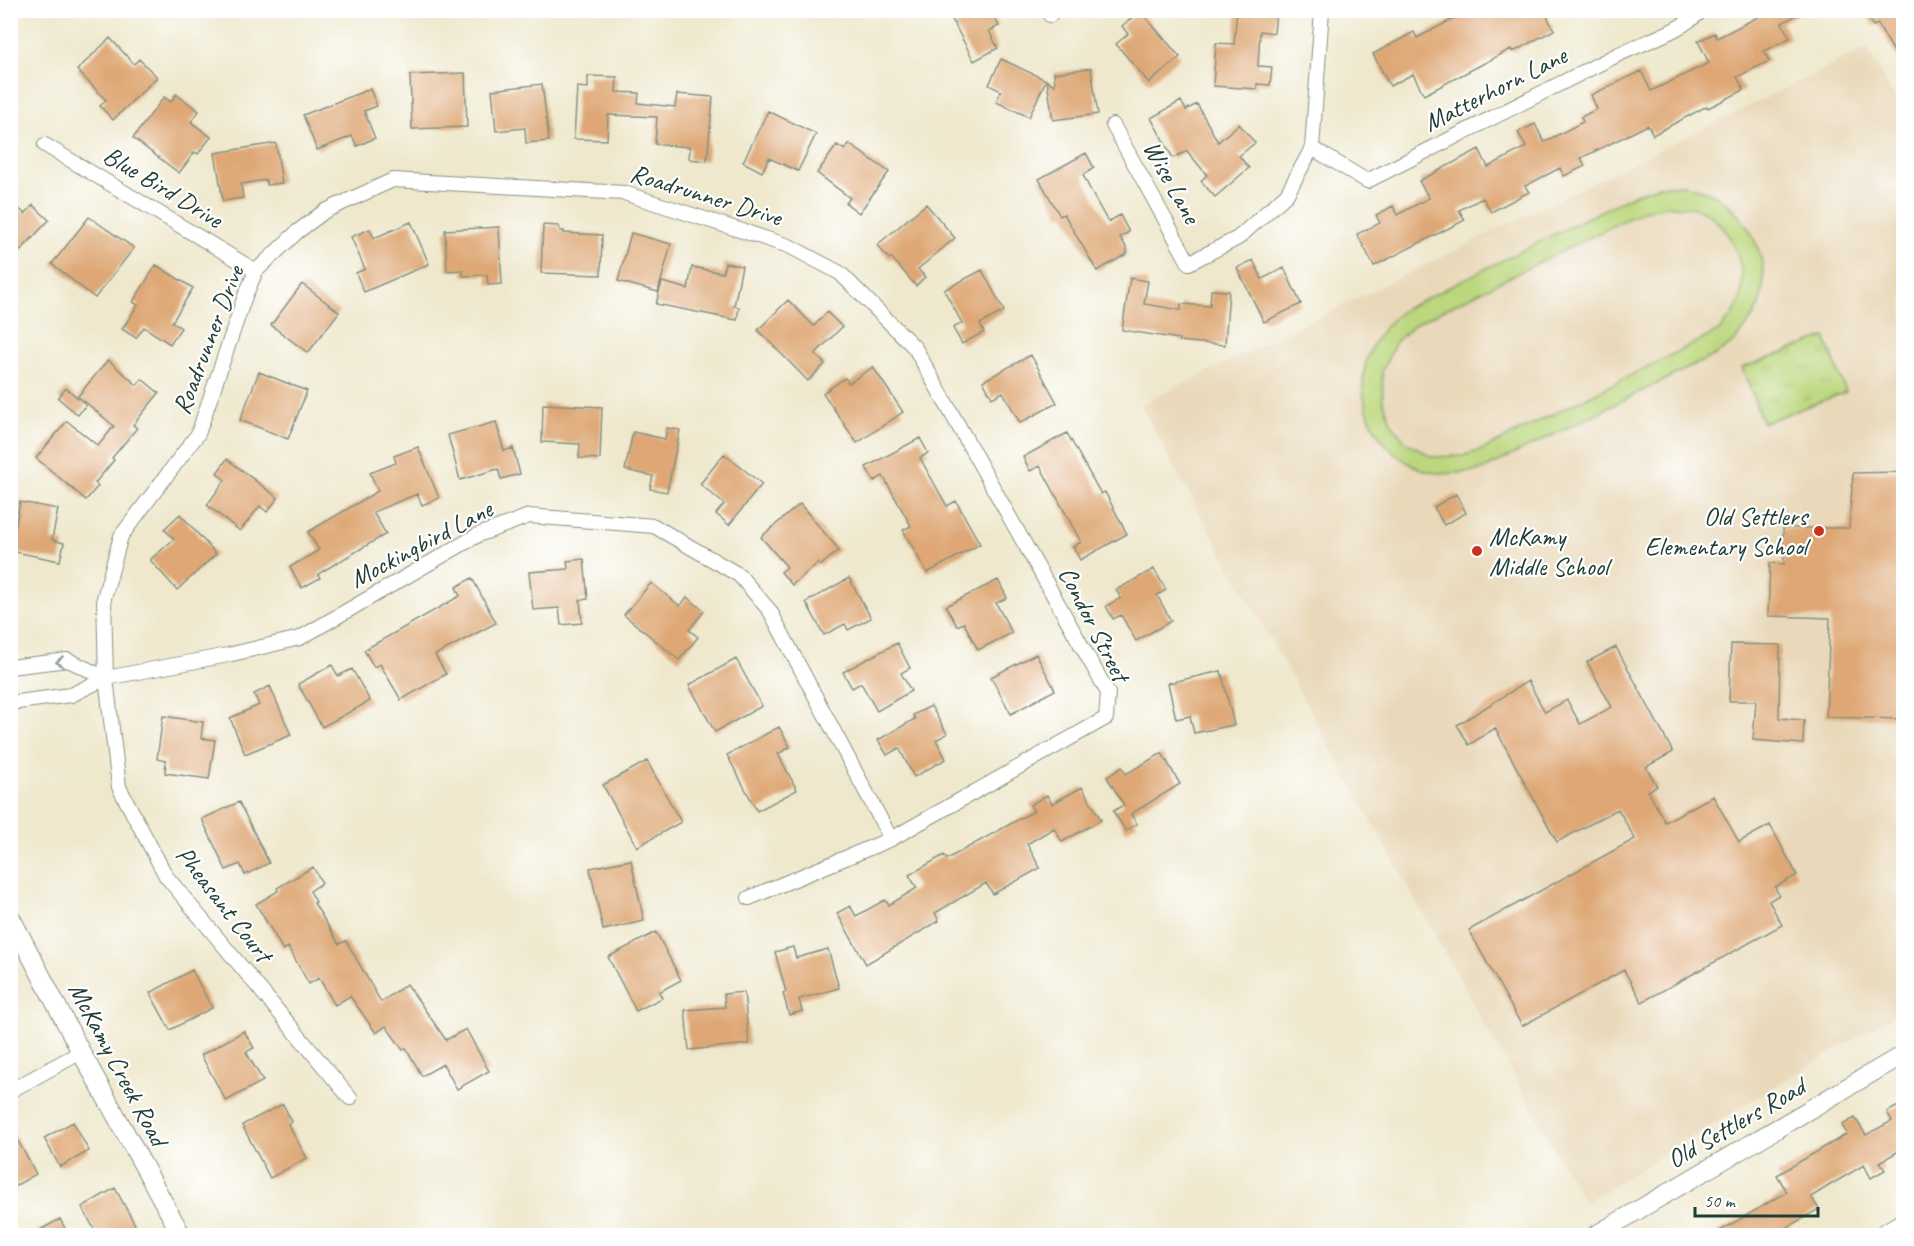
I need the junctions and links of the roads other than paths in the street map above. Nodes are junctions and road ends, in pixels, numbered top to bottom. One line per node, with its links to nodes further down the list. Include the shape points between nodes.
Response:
1 (1322, 10): 5 (street)
2 (1702, 10): 5 (street, Matterhorn Lane, via 1672,29 1367,181)
3 (1113, 125): 5 (street, Wise Lane, via 1189,263 1238,238 1287,194)
4 (45, 145): 7 (street, Blue Bird Drive)
5 (1312, 148)
6 (789, 246): 7 (street, Roadrunner Drive, via 624,193 393,180 325,211); 11 (street, Condor Street, via 840,273 915,348 1107,693 1106,718)
7 (256, 271): 9 (street, Roadrunner Drive, via 198,434 121,536 104,598)
8 (10, 667): 9 (street, one-way to 8, via 68,660)
9 (106, 678): 10 (street, Mockingbird Lane, via 71,695); 11 (street, Mockingbird Lane, via 228,656 300,638 478,535 529,516 654,526 739,575 770,611); 17 (street, Pheasant Court, via 119,787 166,876)
10 (10, 703)
11 (891, 839): 12 (street, Condor Street)
12 (749, 898)
13 (10, 916): 14 (street, McKamy Creek Road)
14 (81, 1052): 16 (street); 19 (street, McKamy Creek Road)
15 (1904, 1054): 20 (street, Old Settlers Road)
16 (10, 1091)
17 (350, 1098)
18 (1904, 1219): 21 (street)
19 (182, 1236)
20 (1594, 1236)
21 (1876, 1236)

